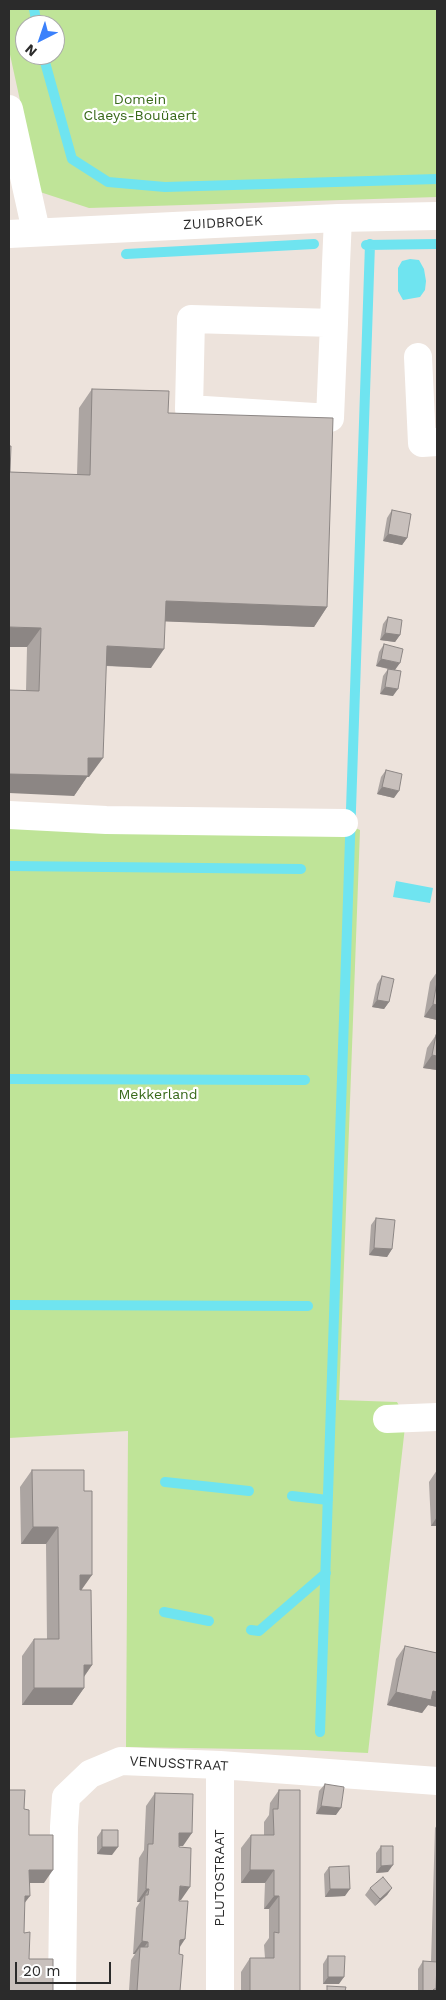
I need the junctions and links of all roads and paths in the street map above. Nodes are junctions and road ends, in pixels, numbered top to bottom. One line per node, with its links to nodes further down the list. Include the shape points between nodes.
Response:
1 (9, 109): 4 (street)
2 (437, 216): 3 (street, ZUIDBROEK)
3 (338, 218): 4 (street, ZUIDBROEK); 6 (street)
4 (36, 231): 5 (street, ZUIDBROEK)
5 (9, 234)
6 (334, 323): 6 (street, via 330,418 189,409 191,319)
7 (418, 357): 8 (street, via 422,443)
8 (437, 442)
9 (9, 816): 10 (street)
10 (344, 823)
11 (437, 1417): 12 (street)
12 (387, 1419)
13 (220, 1765): 14 (street, VENUSSTRAAT); 15 (street, VENUSSTRAAT, via 121,1761 90,1774 66,1798); 16 (street, PLUTOSTRAAT)
14 (437, 1781)
15 (62, 1991)
16 (220, 1991)

